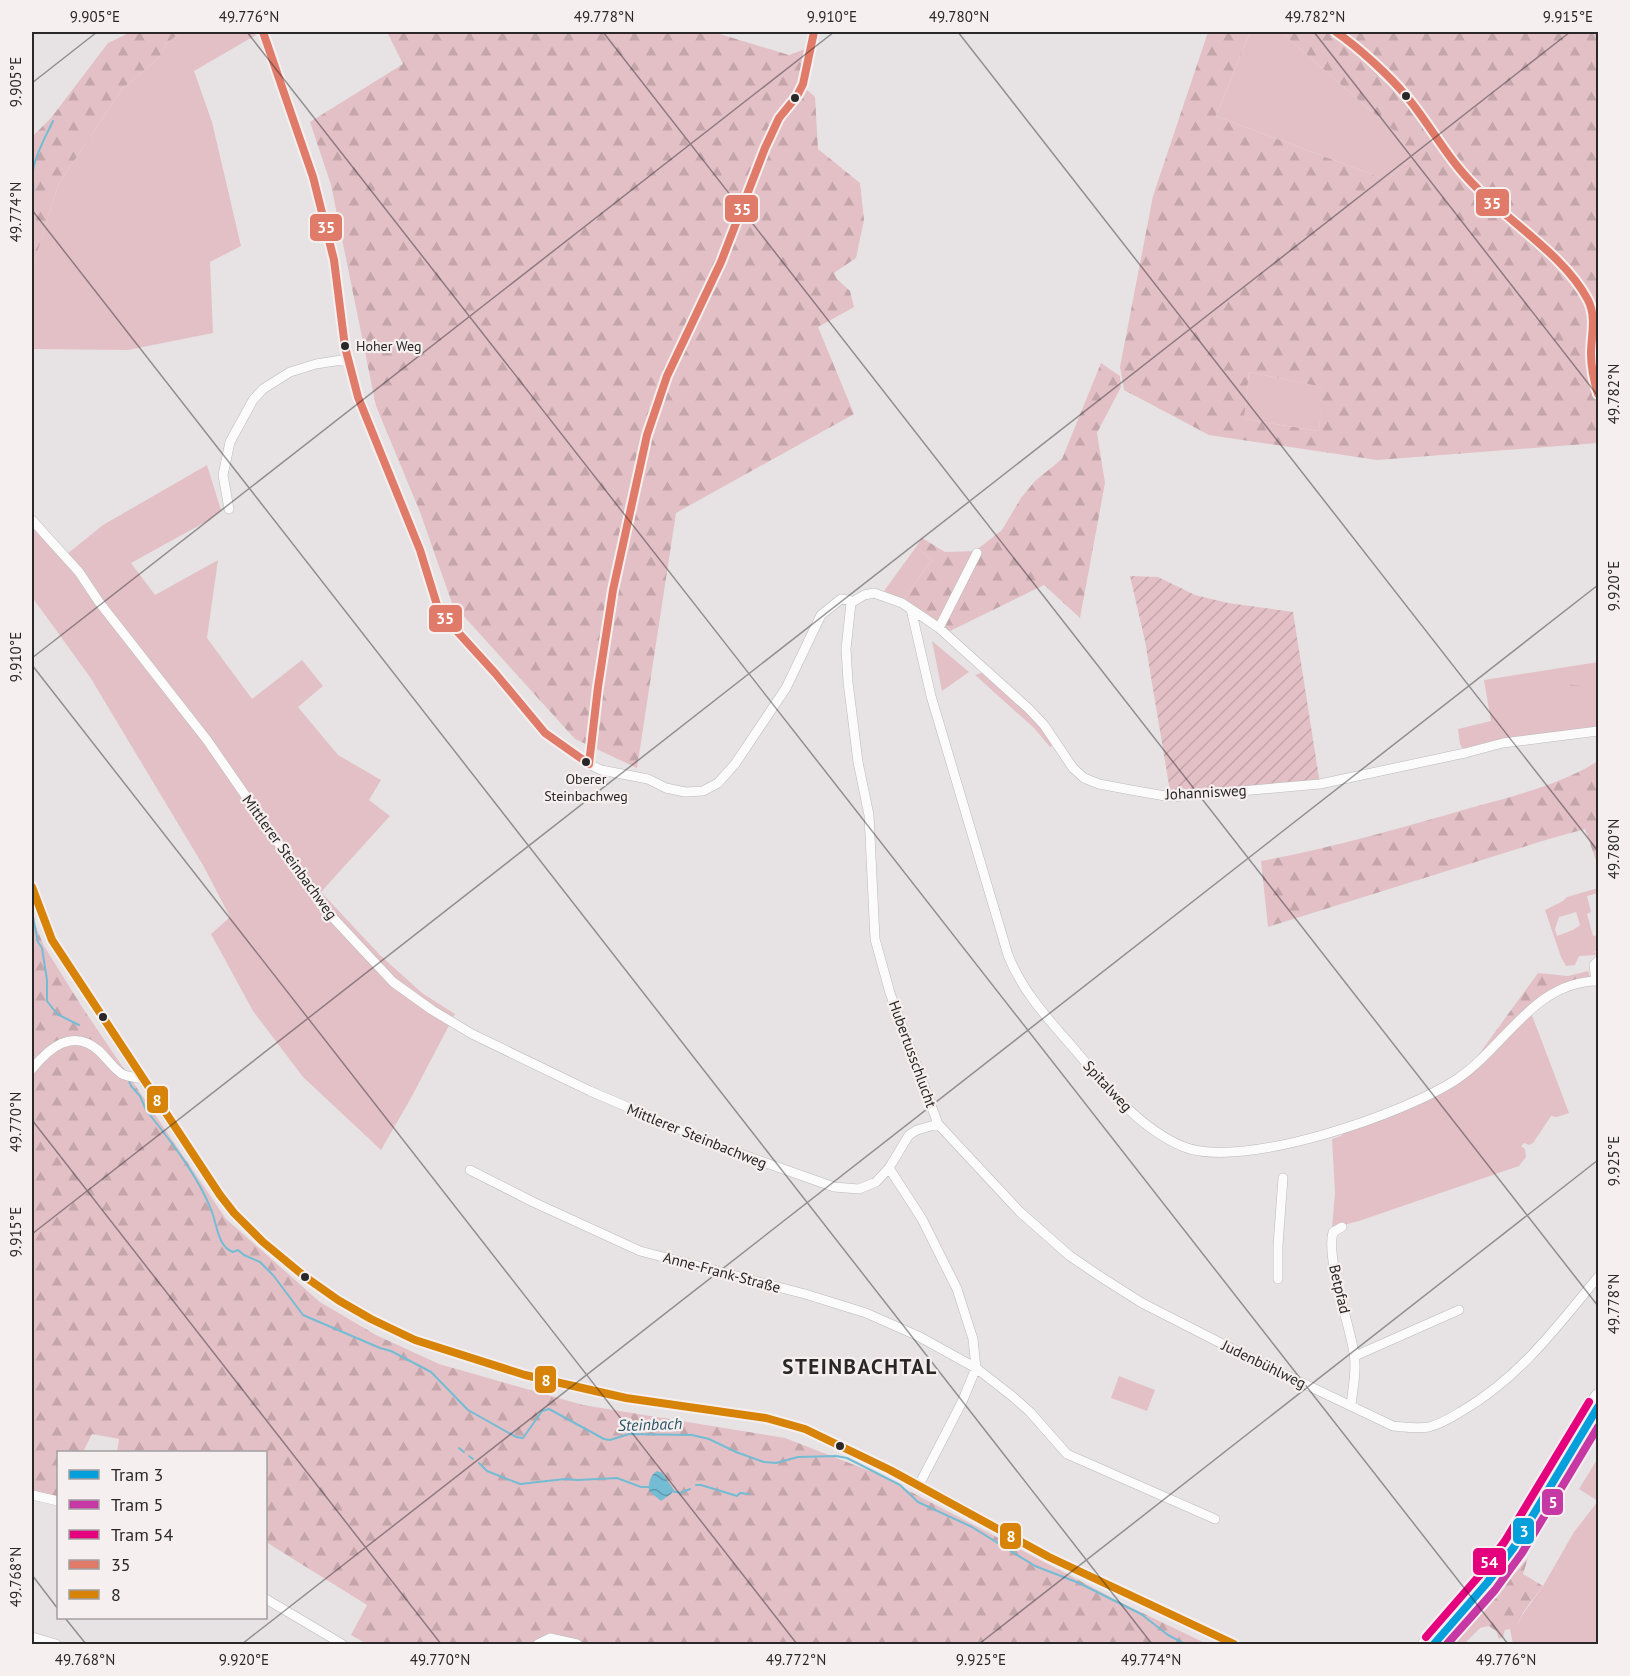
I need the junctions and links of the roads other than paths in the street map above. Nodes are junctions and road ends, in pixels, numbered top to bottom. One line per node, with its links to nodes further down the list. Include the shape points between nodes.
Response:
1 (263, 32): 4 (street, via 313,177 334,260)
2 (814, 32): 13 (street, via 803,84 779,118 765,148 721,262 667,376 647,435 613,590)
3 (1336, 32): 5 (street, via 1406,96 1475,187 1568,271 1581,288 1592,310 1590,356)
4 (348, 359): 6 (street, via 290,372 253,400 230,442 223,475); 13 (street, via 362,406 420,550 436,605 544,733)
5 (1599, 394)
6 (229, 509)
7 (32, 520): 22 (street, Mittlerer Steinbachweg, via 79,572 207,740 321,906 393,982 472,1034 590,1091 721,1147 834,1187 859,1190 876,1182)
8 (977, 553): 11 (street)
9 (851, 603): 10 (street, Johannisweg, via 874,593); 13 (street, via 841,599 821,615 786,688 718,783 685,792); 21 (street, Hubertusschlucht, via 846,649 848,682 869,815 874,939)
10 (911, 609): 11 (street, Johannisweg); 16 (street, Spitalweg, via 931,696 1015,972 1040,1009 1113,1095 1157,1131 1184,1147 1215,1154 1245,1152 1312,1138 1435,1093 1474,1067 1552,993)
11 (939, 628): 12 (street, Johannisweg, via 1029,709 1084,778 1171,797 1320,784 1503,743)
12 (1599, 731)
13 (589, 764)
14 (32, 887): 20 (street, via 52,940)
15 (1599, 961): 16 (street, via 1594,965)
16 (1597, 981)
17 (53, 1047): 18 (street); 19 (street); 20 (street, via 81,1040 96,1048 122,1074)
18 (32, 1058)
19 (32, 1069)
20 (144, 1080): 33 (street, via 234,1213 303,1276 371,1319 415,1340 525,1375 626,1398 766,1418 805,1429)
21 (937, 1125): 22 (street, Hubertusschlucht, via 909,1135); 32 (street, Judenbühlweg, via 1020,1212 1078,1262 1142,1303)
22 (889, 1168): 30 (street, via 922,1219 957,1288 973,1339)
23 (470, 1170): 30 (street, Anne-Frank-Straße, via 640,1251 866,1314 918,1336)
24 (1283, 1178): 27 (street)
25 (1342, 1227): 29 (street, Betpfad, via 1333,1232 1331,1239 1333,1259)
26 (1599, 1277): 32 (street, Judenbühlweg, via 1552,1336 1518,1370 1488,1396 1445,1420 1430,1427 1393,1426)
27 (1278, 1279)
28 (1460, 1310): 29 (street)
29 (1355, 1356): 32 (street, Betpfad)
30 (976, 1368): 33 (street); 36 (street, Anne-Frank-Straße, via 1030,1412 1067,1454)
31 (1599, 1396): 44 (main road, via 1512,1539)
32 (1351, 1405)
33 (919, 1485): 43 (street, via 1049,1557)
34 (32, 1495): 35 (street)
35 (57, 1501)
36 (1215, 1519)
37 (267, 1600): 40 (street)
38 (32, 1637): 39 (street)
39 (56, 1644)
40 (342, 1644)
41 (538, 1644): 42 (street, via 550,1638)
42 (577, 1644)
43 (1234, 1644)
44 (1425, 1644)

